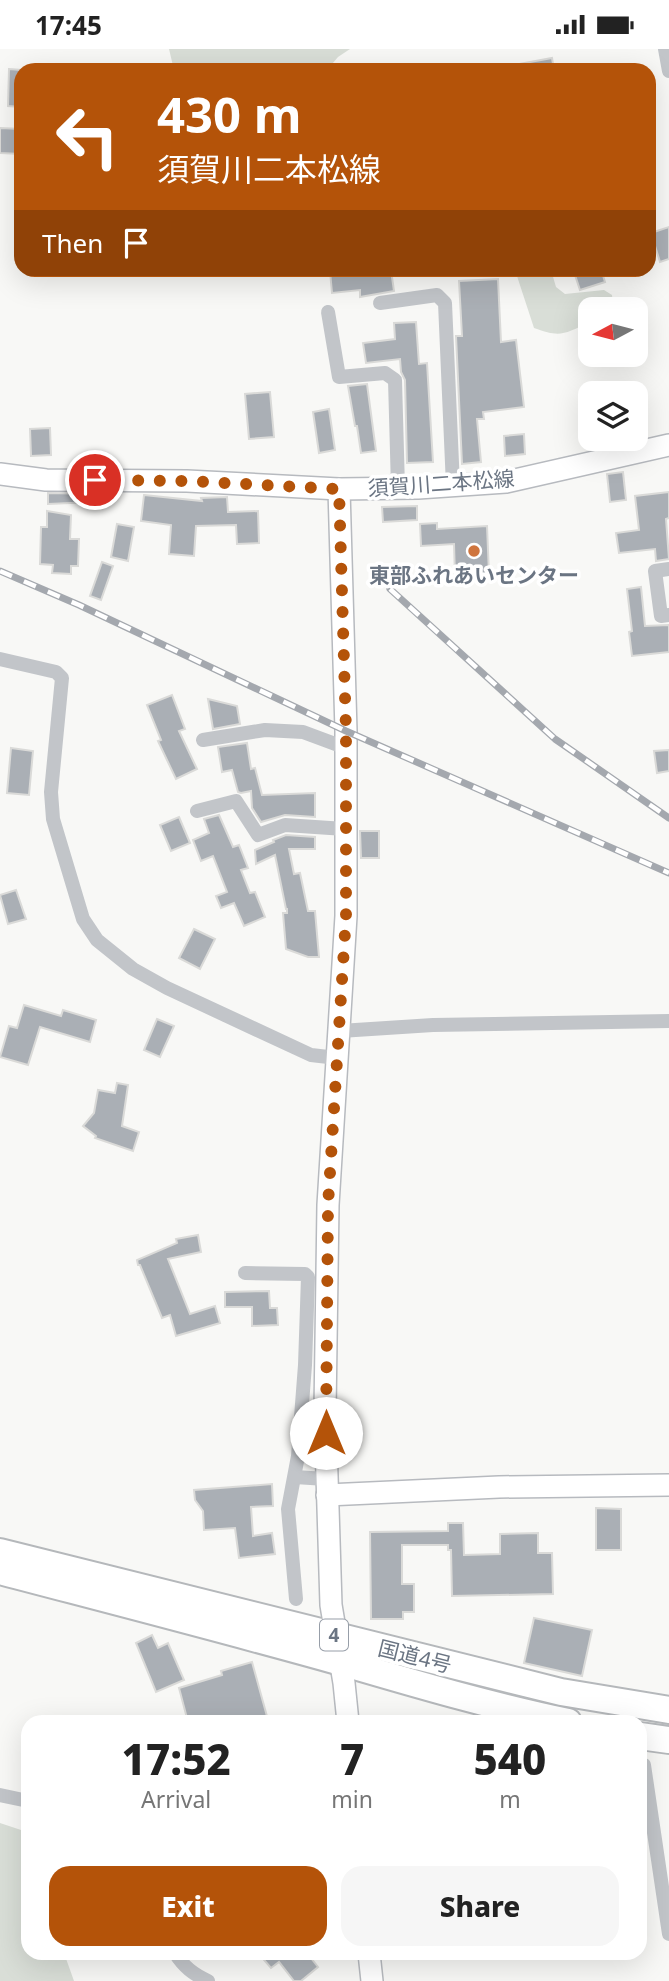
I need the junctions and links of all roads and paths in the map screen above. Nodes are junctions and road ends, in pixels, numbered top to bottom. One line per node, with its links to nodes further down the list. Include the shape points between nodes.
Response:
1 (665, 49): 2 (street)
2 (669, 71)
3 (380, 303): 7 (street, via 437,295 445,303)
4 (328, 312): 8 (street, via 339,377 385,373 395,380)
5 (669, 445): 7 (street, 須賀川二本松線, via 506,482)
6 (0, 474): 9 (street, 須賀川二本松線, via 46,480)
7 (453, 486): 8 (street, 須賀川二本松線)
8 (398, 488): 9 (street, 須賀川二本松線)
9 (339, 489): 14 (street)
10 (669, 569): 11 (street, via 655,571 661,616)
11 (669, 615)
12 (0, 659): 19 (street, via 62,678 51,792 53,819 83,919 97,940 133,969 167,988 311,1055)
13 (203, 740): 14 (street, via 265,730 303,732)
14 (346, 748): 16 (street)
15 (197, 811): 16 (street, via 236,801 258,835 285,825)
16 (345, 829): 18 (street)
17 (669, 1021): 18 (street)
18 (340, 1031): 19 (street)
19 (337, 1058): 23 (street, via 328,1205)
20 (245, 1273): 21 (street, via 308,1277)
21 (295, 1477): 23 (street); 26 (street, via 288,1509)
22 (669, 1485): 23 (street)
23 (327, 1487): 27 (street)
24 (0, 1552): 27 (highway, 国道4号 / 4)
25 (0, 1571): 28 (highway, 国道4号 / 4)
26 (296, 1599)
27 (335, 1635): 28 (street); 29 (highway, 国道4号 / 4, via 561,1692)
28 (339, 1662): 30 (street); 31 (highway, 国道4号 / 4)
29 (669, 1710)
30 (347, 1715)
31 (534, 1715)
32 (647, 1737): 33 (highway)
33 (669, 1740)
34 (647, 1785): 37 (street)
35 (0, 1795): 36 (street)
36 (21, 1800)
37 (669, 1934)
38 (180, 1960): 40 (street)
39 (370, 1960): 41 (street)
40 (208, 1981)
41 (372, 1981)

